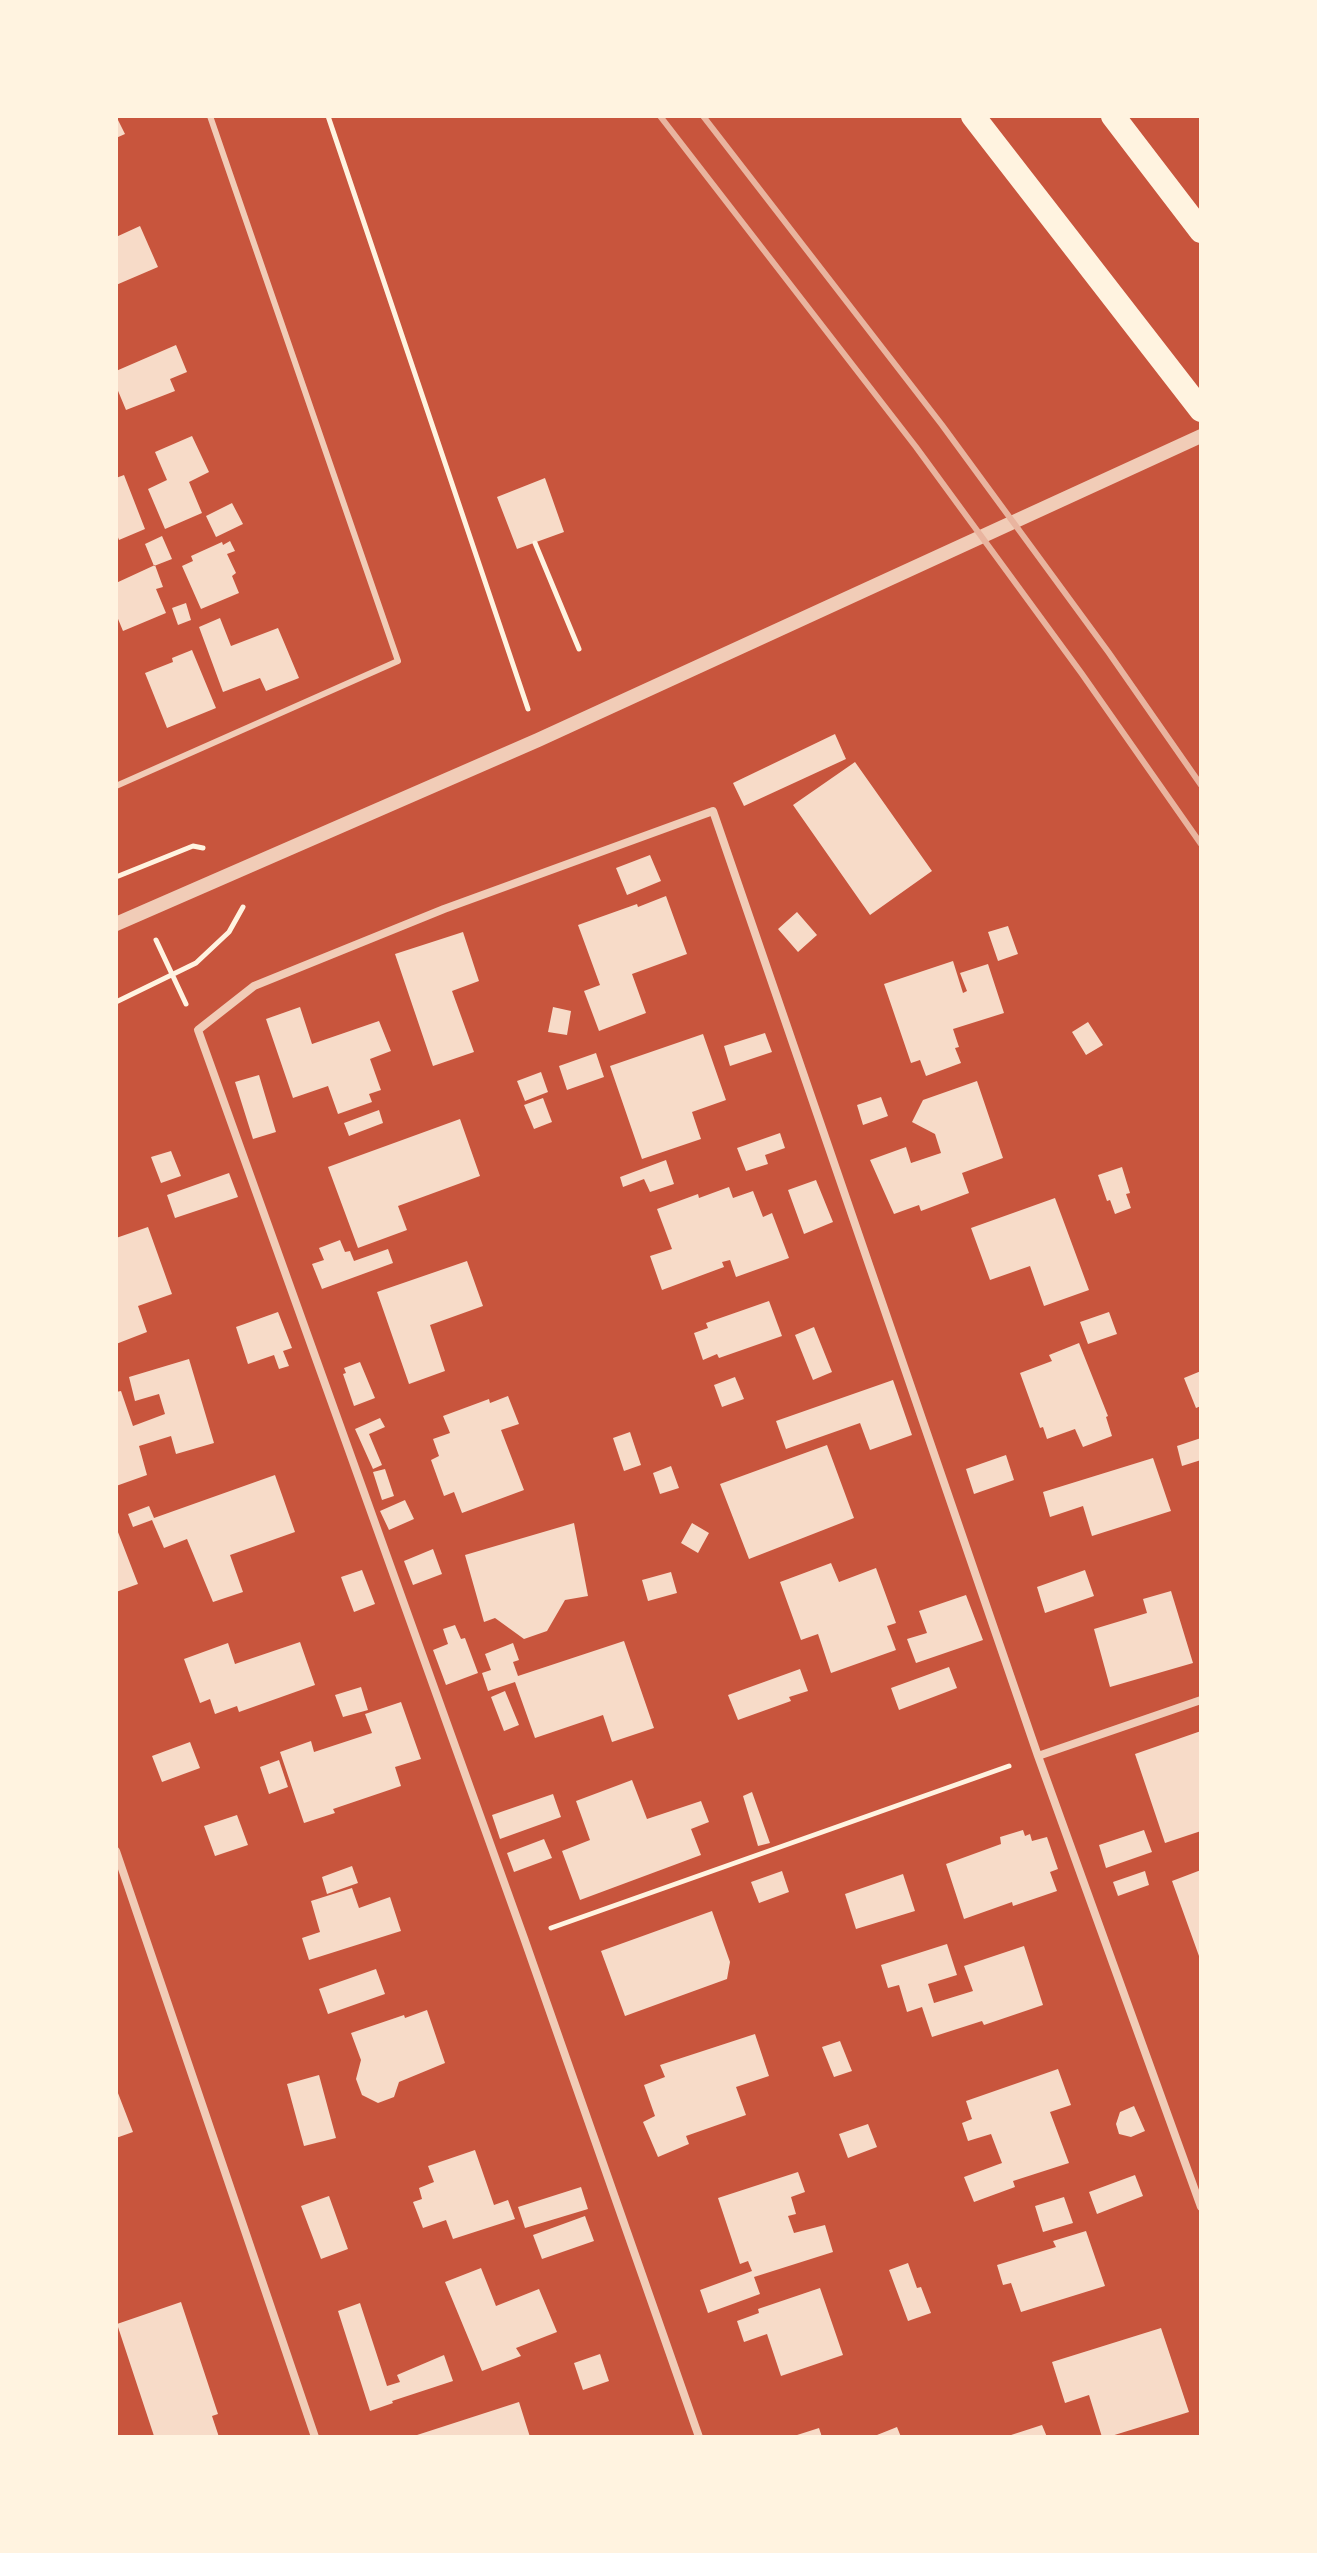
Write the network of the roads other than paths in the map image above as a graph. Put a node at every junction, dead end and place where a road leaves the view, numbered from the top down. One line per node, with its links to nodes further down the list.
1 (210, 116): 7 (lane)
2 (973, 116): 5 (highway)
3 (1113, 116): 4 (highway)
4 (1201, 231)
5 (1201, 410)
6 (1201, 436): 8 (street)
7 (116, 786)
8 (116, 924)
9 (1201, 1700): 10 (street)
10 (1038, 1756): 12 (street); 14 (street)
11 (116, 1851): 13 (street)
12 (1201, 2207)
13 (315, 2437)
14 (699, 2437)

